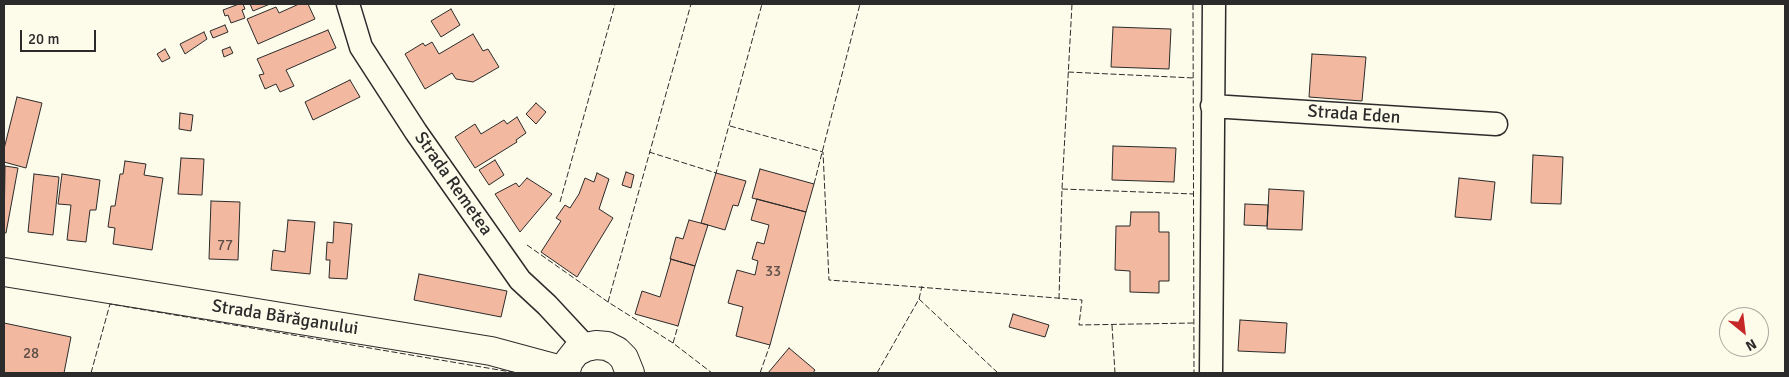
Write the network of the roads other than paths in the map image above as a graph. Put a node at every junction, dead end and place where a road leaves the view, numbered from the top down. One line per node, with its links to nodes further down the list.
1 (348, 4): 6 (street, Strada Remetea)
2 (1214, 4): 3 (street)
3 (1212, 106): 4 (street, Strada Eden); 9 (street)
4 (1496, 124)
5 (4, 272): 7 (street, Strada Bărăganului)
6 (586, 347): 7 (street); 8 (street)
7 (565, 372)
8 (633, 372)
9 (1211, 373)

